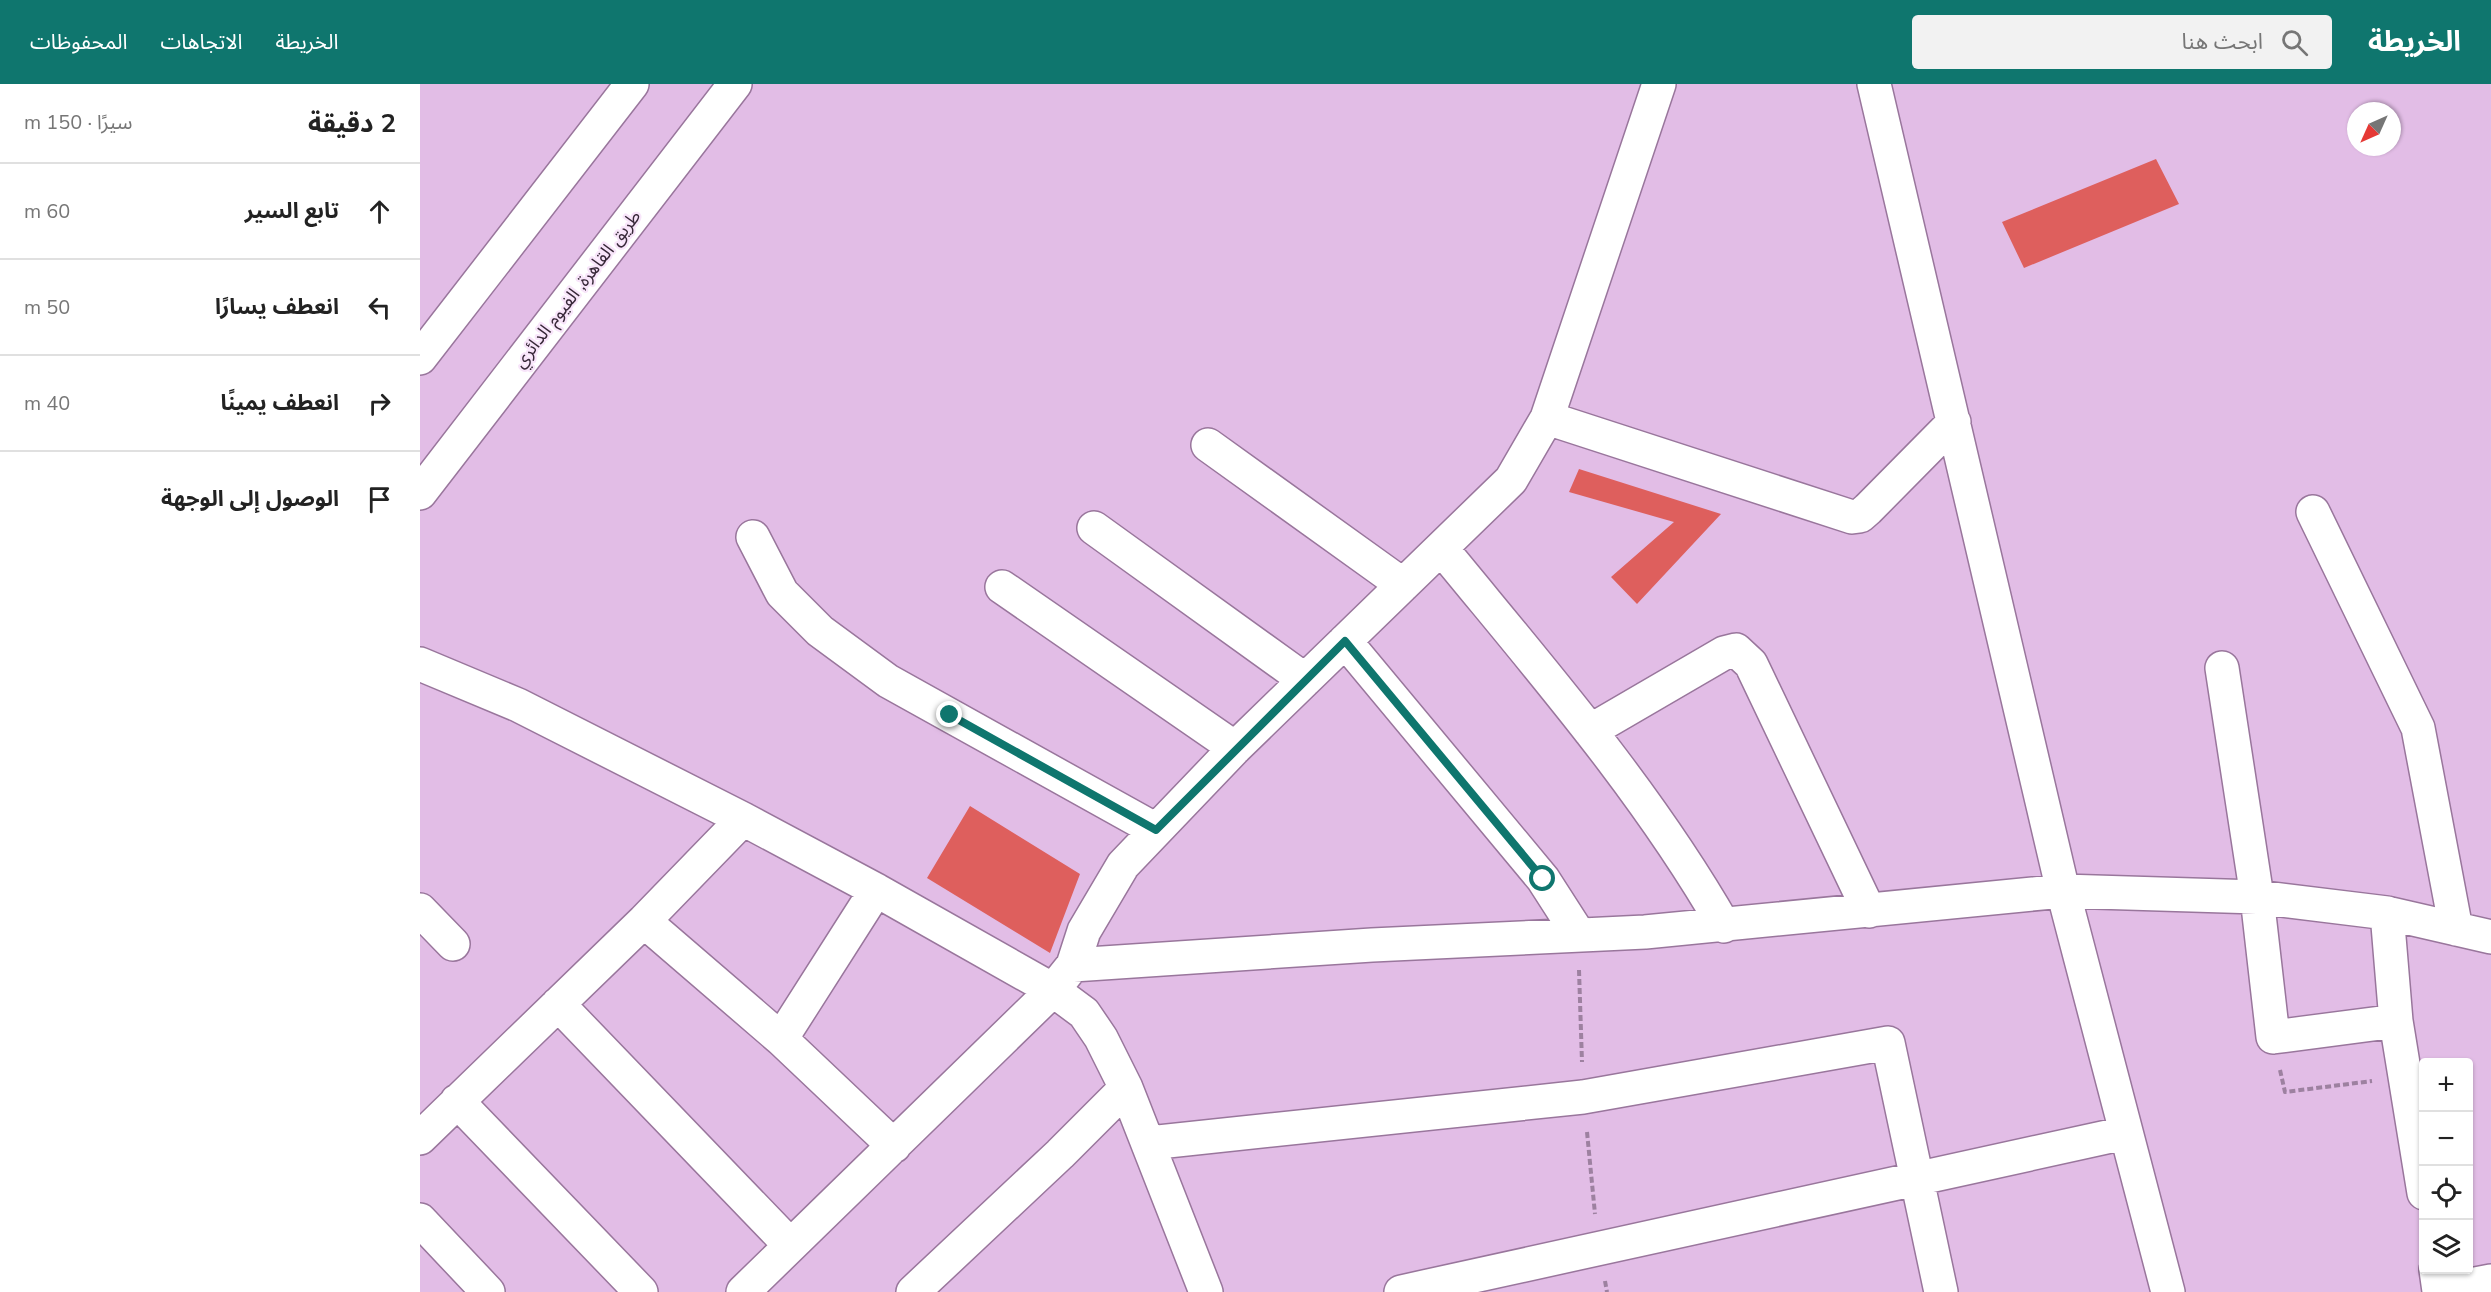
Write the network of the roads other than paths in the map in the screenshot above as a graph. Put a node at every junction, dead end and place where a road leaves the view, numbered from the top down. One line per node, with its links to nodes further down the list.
1 (632, 84): 5 (main road)
2 (735, 84): 9 (main road, طريق القاهرة, الفيوم الدائري)
3 (1659, 84): 6 (main road)
4 (1874, 84): 7 (main road)
5 (420, 358)
6 (1547, 418): 7 (main road); 13 (main road)
7 (1954, 422): 25 (main road)
8 (1208, 445): 14 (main road)
9 (420, 494)
10 (2313, 512): 32 (main road)
11 (1094, 528): 19 (main road)
12 (753, 537): 23 (main road)
13 (1442, 549): 14 (main road); 20 (main road)
14 (1403, 585): 16 (main road)
15 (1002, 587): 21 (main road)
16 (1345, 641): 19 (main road); 33 (main road)
17 (420, 664): 22 (main road)
18 (2222, 668): 26 (main road)
19 (1305, 680): 21 (main road)
20 (1590, 731): 28 (main road); 31 (main road)
21 (1235, 748): 23 (main road)
22 (743, 819): 24 (main road); 30 (main road)
23 (1156, 830): 36 (main road)
24 (876, 890): 37 (main road); 40 (main road)
25 (2063, 891): 26 (main road); 28 (main road); 43 (main road)
26 (2258, 897): 29 (main road); 39 (main road)
27 (420, 910): 35 (main road)
28 (1869, 912): 31 (main road)
29 (2387, 913): 32 (main road); 39 (main road)
30 (644, 921): 38 (main road); 40 (main road)
31 (1724, 926): 33 (main road)
32 (2456, 929): 34 (main road)
33 (1579, 935): 36 (main road)
34 (2491, 937)
35 (453, 944)
36 (1073, 965): 37 (main road)
37 (1053, 990): 41 (main road); 46 (main road)
38 (558, 1004): 42 (main road); 50 (main road)
39 (2396, 1021): 47 (main road)
40 (781, 1039): 46 (main road)
41 (1126, 1088): 45 (main road); 53 (main road)
42 (457, 1101): 44 (main road); 55 (main road)
43 (2125, 1133): 48 (main road); 60 (main road)
44 (420, 1138)
45 (1149, 1143): 48 (main road); 57 (main road)
46 (894, 1146): 50 (main road)
47 (2420, 1166)
48 (1917, 1176): 58 (main road); 59 (main road)
49 (420, 1220): 54 (main road)
50 (790, 1245): 56 (main road)
51 (2491, 1281): 52 (main road)
52 (2437, 1284)
53 (930, 1285)
54 (488, 1292)
55 (641, 1292)
56 (743, 1292)
57 (1206, 1292)
58 (1401, 1292)
59 (1941, 1292)
60 (2168, 1292)

